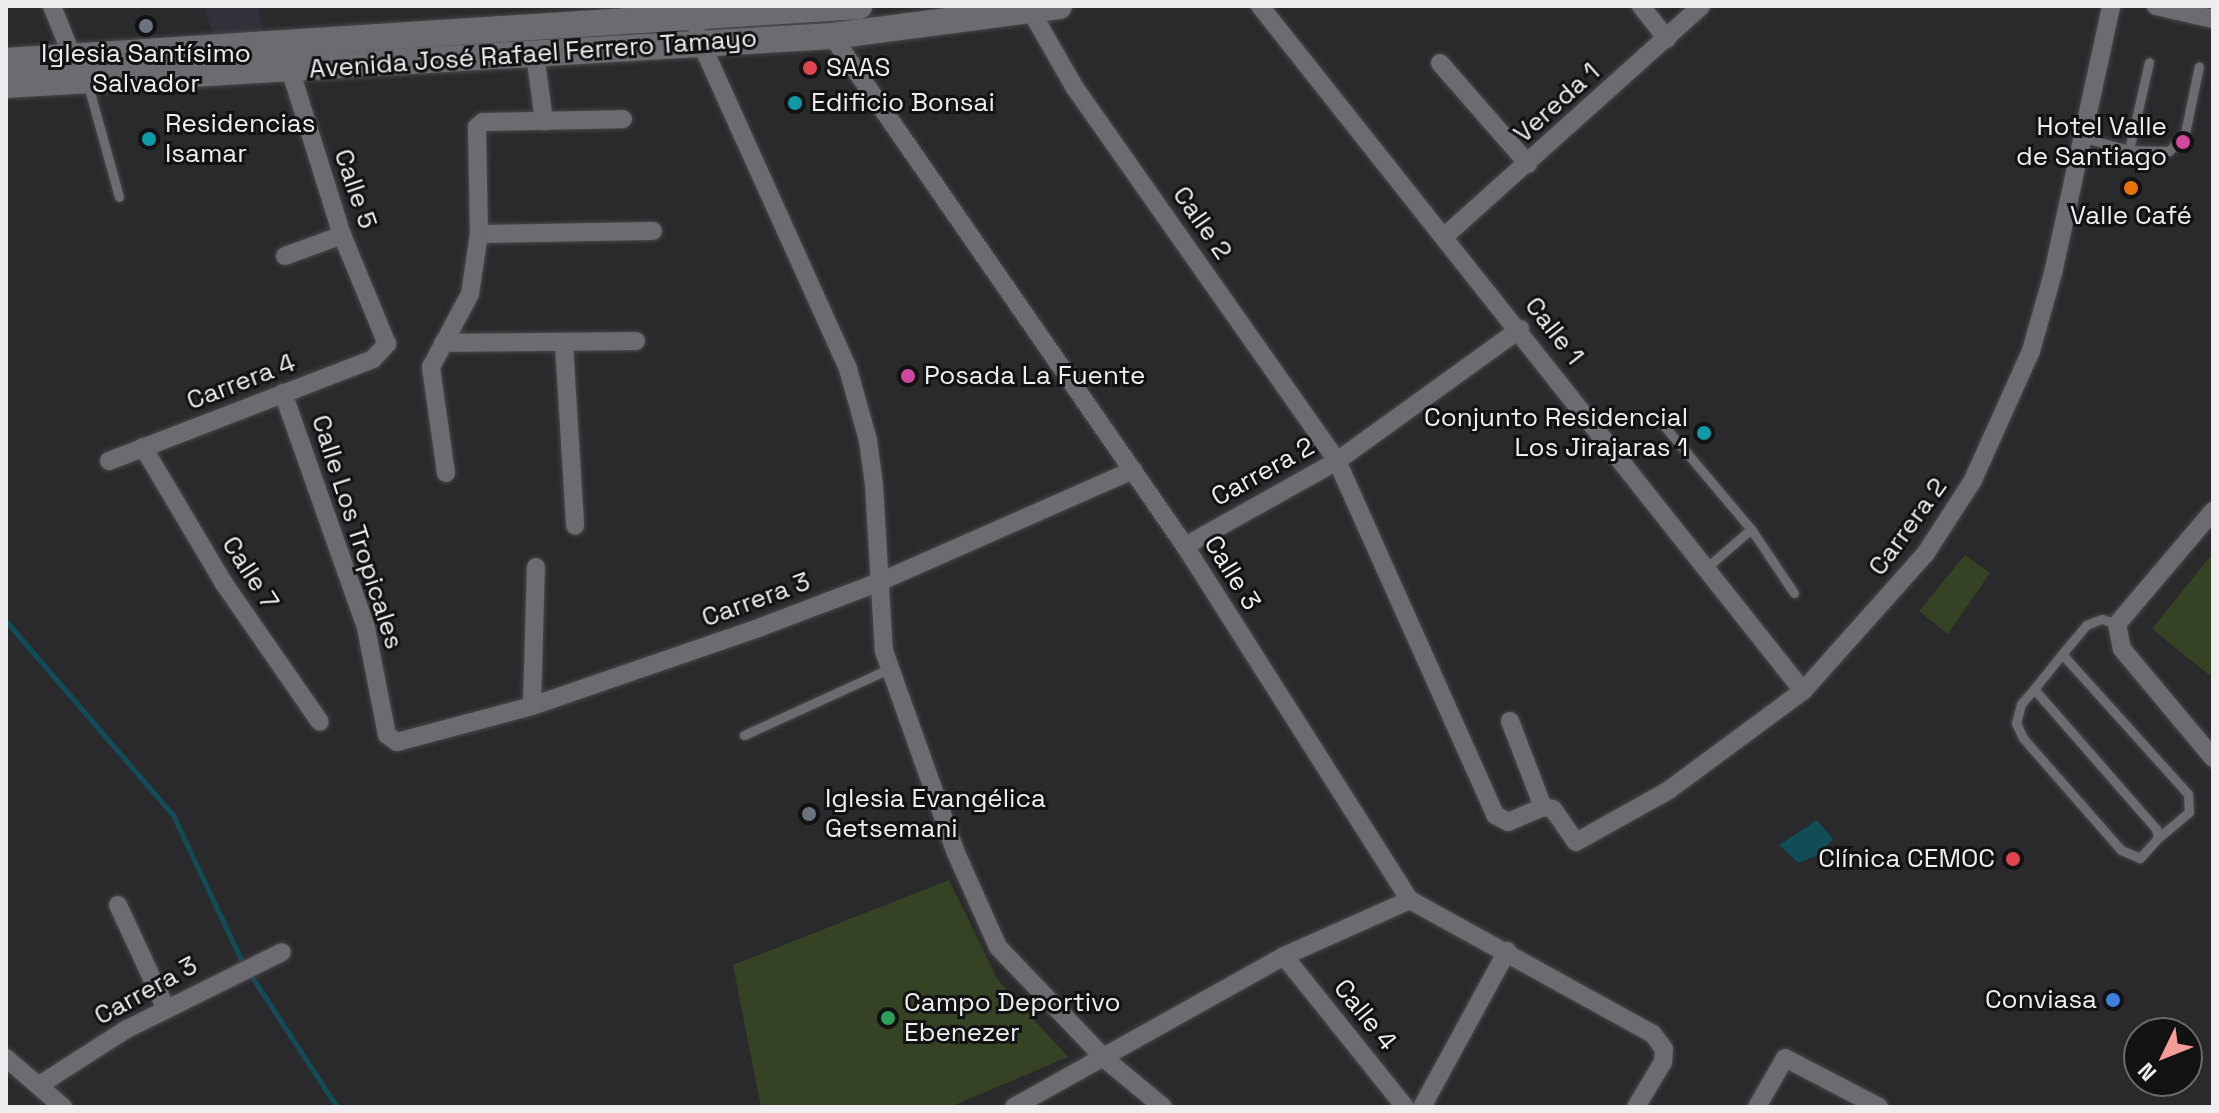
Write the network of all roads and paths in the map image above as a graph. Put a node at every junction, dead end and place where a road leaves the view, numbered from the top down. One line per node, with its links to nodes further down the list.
1 (52, 6): 16 (street)
2 (859, 6): 10 (street, Avenida José Rafael Ferrero Tamayo)
3 (1059, 6): 9 (street, Avenida José Rafael Ferrero Tamayo)
4 (1260, 6): 33 (street, Calle 1)
5 (1641, 6): 13 (street)
6 (1701, 6): 13 (street, Vereda 1)
7 (2111, 6): 26 (street, Carrera 2)
8 (2156, 6): 11 (street)
9 (1029, 9): 12 (street, Avenida José Rafael Ferrero Tamayo); 44 (street, Calle 2)
10 (688, 13): 14 (street); 17 (street, Avenida José Rafael Ferrero Tamayo)
11 (2213, 19)
12 (832, 36): 14 (street, Avenida José Rafael Ferrero Tamayo); 45 (street, Calle 3)
13 (1667, 39): 28 (street, Vereda 1)
14 (702, 45): 15 (street, Avenida José Rafael Ferrero Tamayo); 53 (street)
15 (535, 54): 17 (street, Avenida José Rafael Ferrero Tamayo); 25 (street)
16 (72, 56): 17 (street, Avenida José Rafael Ferrero Tamayo); 18 (street, Avenida José Rafael Ferrero Tamayo)
17 (287, 58): 22 (street, Avenida José Rafael Ferrero Tamayo); 32 (street, Calle 5)
18 (6, 61)
19 (2149, 62): 27 (lane)
20 (1440, 63): 28 (street)
21 (2199, 66): 27 (lane)
22 (87, 81): 23 (street, Avenida José Rafael Ferrero Tamayo); 29 (lane)
23 (6, 85)
24 (623, 119): 25 (street)
25 (544, 121): 31 (street)
26 (2084, 138): 27 (lane); 59 (street, Carrera 2)
27 (2129, 150)
28 (1528, 164): 33 (street, Vereda 1)
29 (119, 197)
30 (653, 231): 31 (street)
31 (479, 234): 37 (street)
32 (342, 235): 34 (street); 38 (street, Calle 5)
33 (1445, 236): 35 (street, Calle 1)
34 (285, 256)
35 (1520, 329): 44 (street, Carrera 2); 52 (street, Calle 1)
36 (636, 341): 39 (street)
37 (443, 343): 39 (street); 46 (street)
38 (387, 344): 40 (street, Carrera 4)
39 (564, 344): 48 (street)
40 (283, 393): 42 (street, Carrera 4); 63 (street, Calle Los Tropicales)
41 (1660, 421): 49 (lane)
42 (143, 447): 43 (street, Carrera 4); 62 (street, Calle 7)
43 (109, 461)
44 (1337, 461): 50 (street, Carrera 2); 66 (street, Calle 2)
45 (1133, 470): 50 (street, Calle 3); 53 (street, Carrera 3)
46 (446, 473)
47 (2213, 511): 55 (street)
48 (575, 526)
49 (1751, 529): 52 (lane); 54 (lane)
50 (1185, 546): 68 (street, Calle 3)
51 (536, 567): 60 (street)
52 (1706, 568): 59 (street, Calle 1)
53 (877, 583): 57 (street); 60 (street, Carrera 3)
54 (1794, 593)
55 (2117, 624): 56 (lane); 65 (street)
56 (2062, 654): 58 (lane); 67 (lane)
57 (889, 669): 64 (lane); 75 (street)
58 (2034, 689): 67 (lane); 67 (lane)
59 (1803, 691): 66 (street, Carrera 2)
60 (532, 706): 63 (street, Carrera 3)
61 (1510, 721): 66 (street)
62 (320, 722)
63 (387, 735)
64 (744, 735)
65 (2213, 758)
66 (1543, 807)
67 (2158, 838)
68 (1410, 900): 70 (street, Calle 3); 72 (street)
69 (118, 905): 73 (street)
70 (1507, 951): 81 (street); 82 (street, Calle 3)
71 (282, 952): 73 (street, Carrera 3)
72 (1284, 956): 75 (street); 80 (street, Calle 4)
73 (166, 1009): 76 (street, Carrera 3)
74 (6, 1058): 76 (street)
75 (1105, 1059): 78 (street); 79 (street)
76 (41, 1084): 77 (street)
77 (63, 1107)
78 (1014, 1107)
79 (1163, 1107)
80 (1405, 1107)
81 (1422, 1107)
82 (1636, 1107)
83 (1757, 1107): 84 (street)
84 (1879, 1107)

